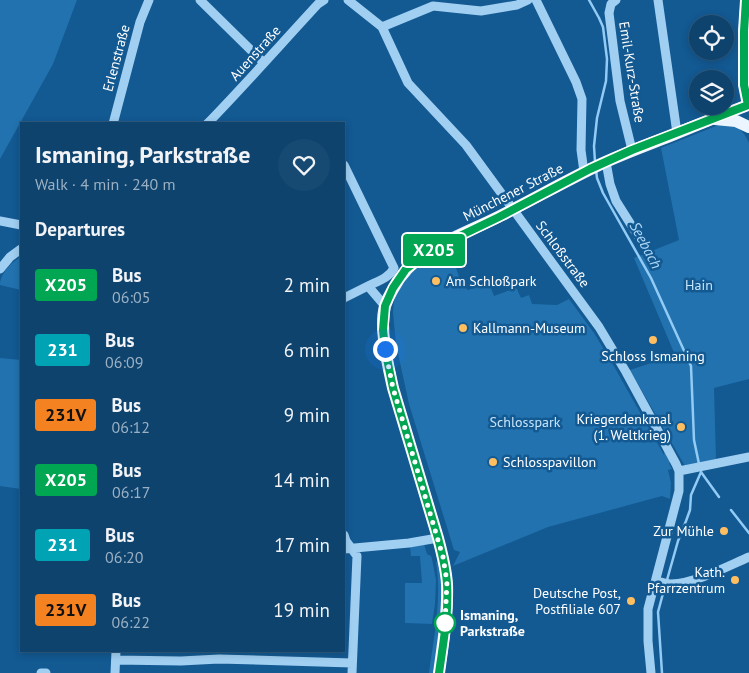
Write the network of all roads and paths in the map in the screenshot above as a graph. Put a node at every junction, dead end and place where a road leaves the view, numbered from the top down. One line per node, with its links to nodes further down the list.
1 (149, 0): 14 (street, Erlenstraße)
2 (200, 0): 11 (street)
3 (324, 0): 11 (street, Auenstraße)
4 (348, 0): 10 (street, Schloßstraße)
5 (528, 0): 10 (street)
6 (536, 0): 20 (street)
7 (616, 0): 18 (street, Emil-Kurz-Straße)
8 (658, 0): 17 (street)
9 (746, 0): 12 (main road)
10 (382, 27): 21 (street, Schloßstraße)
11 (264, 63): 15 (street, Auenstraße)
12 (749, 106): 13 (main road, Münchener Straße)
13 (712, 119): 16 (main road); 17 (main road, Münchener Straße)
14 (114, 122)
15 (209, 122)
16 (749, 127)
17 (677, 133): 18 (main road, Münchener Straße)
18 (632, 150): 20 (main road, Münchener Straße)
19 (345, 167): 26 (street)
20 (595, 167): 21 (main road, Münchener Straße); 25 (street)
21 (513, 210): 26 (main road, Münchener Straße); 32 (street, Schloßstraße)
22 (0, 221): 23 (street)
23 (20, 225)
24 (20, 250): 27 (street)
25 (652, 258)
26 (400, 268): 28 (street); 30 (main road, Münchener Straße)
27 (0, 269)
28 (368, 286): 29 (street); 30 (street)
29 (345, 298)
30 (385, 306): 33 (main road, Münchener Straße)
31 (749, 457): 32 (street)
32 (683, 470): 36 (street)
33 (438, 538): 34 (street); 43 (main road, Münchener Straße)
34 (348, 549): 38 (street)
35 (749, 557): 36 (street)
36 (661, 582): 44 (street)
37 (116, 656): 38 (street); 41 (street)
38 (352, 663): 42 (street)
39 (41, 673): 40 (street)
40 (46, 673)
41 (115, 673)
42 (352, 673)
43 (439, 673)
44 (651, 673)

